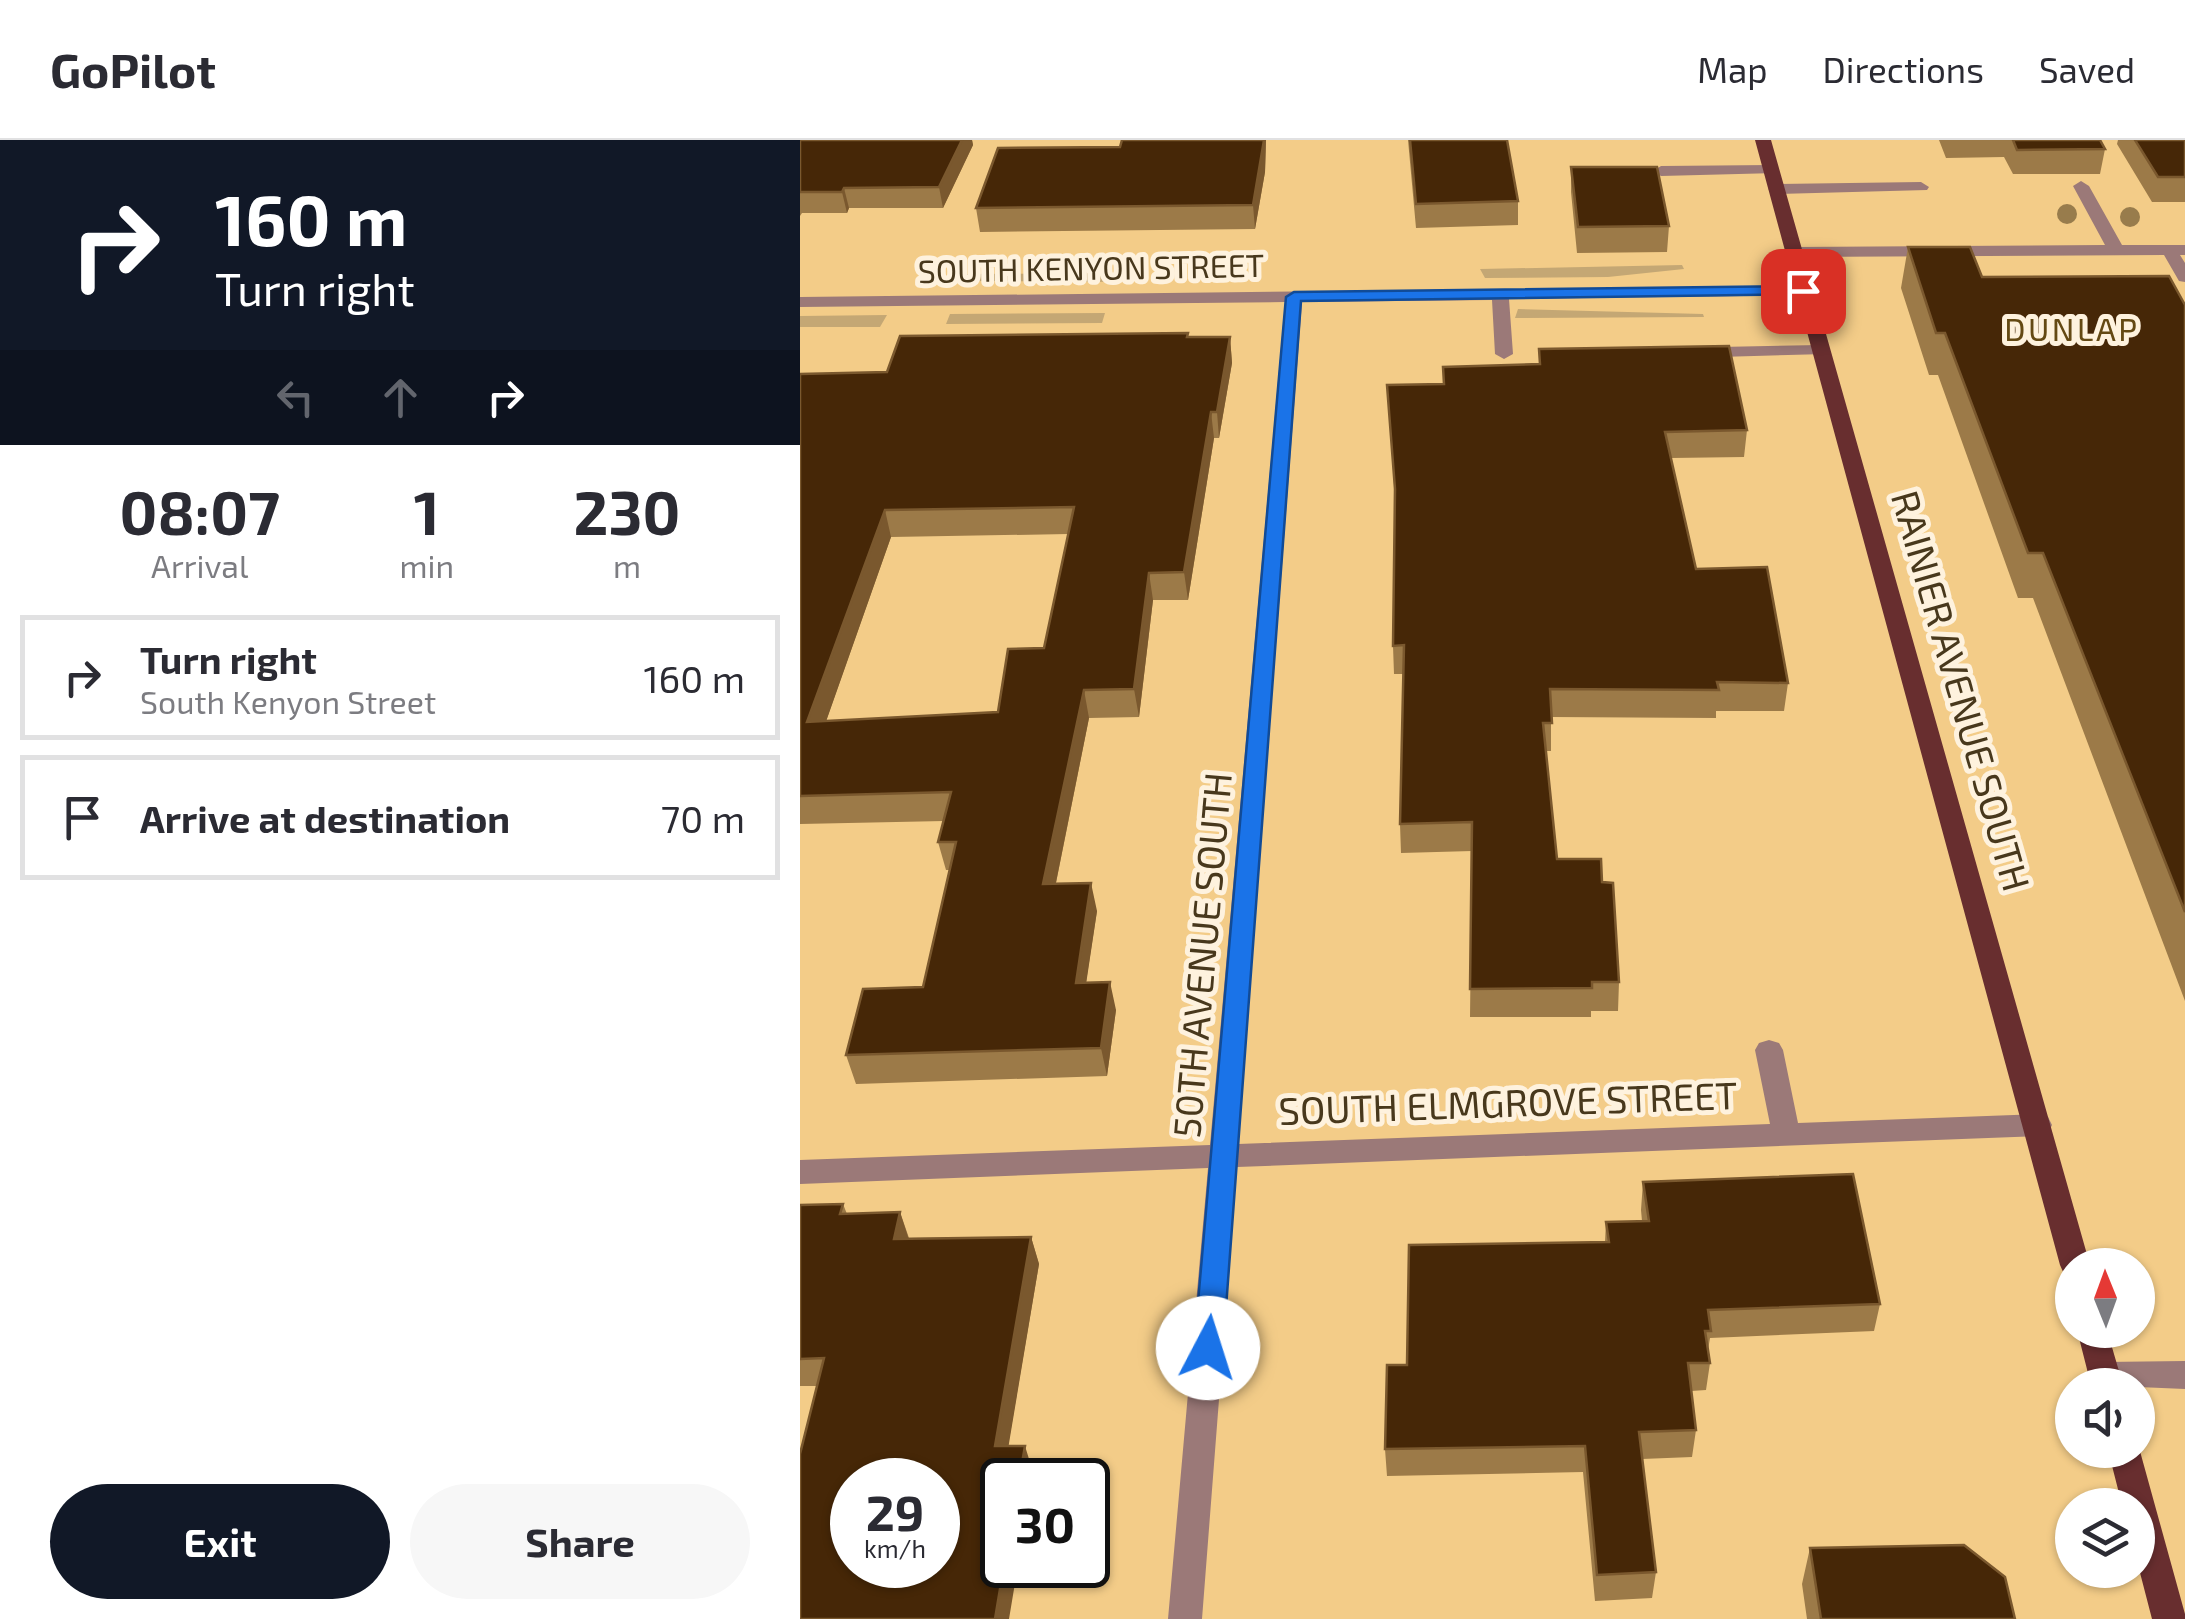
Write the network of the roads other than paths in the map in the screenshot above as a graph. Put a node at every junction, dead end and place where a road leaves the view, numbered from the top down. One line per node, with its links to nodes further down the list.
1 (1763, 140): 2 (main road, RAINIER AVENUE SOUTH)
2 (1771, 170): 3 (street); 6 (main road, RAINIER AVENUE SOUTH)
3 (1661, 171)
4 (2081, 186): 7 (street)
5 (1921, 187): 6 (street)
6 (1776, 189): 9 (main road, RAINIER AVENUE SOUTH)
7 (2116, 250): 8 (street); 9 (street)
8 (2177, 250): 10 (street)
9 (1794, 252): 11 (main road, RAINIER AVENUE SOUTH)
10 (2185, 278)
11 (1803, 291): 12 (street, SOUTH KENYON STREET); 15 (main road, RAINIER AVENUE SOUTH)
12 (1500, 294): 13 (street, SOUTH KENYON STREET); 17 (street)
13 (1294, 297): 14 (street, SOUTH KENYON STREET); 21 (street, 50TH AVENUE SOUTH)
14 (800, 302)
15 (1820, 350): 16 (street); 19 (main road, RAINIER AVENUE SOUTH)
16 (1718, 352)
17 (1504, 354)
18 (1770, 1050): 20 (street)
19 (2038, 1126): 20 (street, SOUTH ELMGROVE STREET); 23 (main road, RAINIER AVENUE SOUTH)
20 (1786, 1134): 21 (street, SOUTH ELMGROVE STREET)
21 (1225, 1154): 22 (street, SOUTH ELMGROVE STREET); 27 (street, 50TH AVENUE SOUTH)
22 (800, 1172)
23 (2070, 1248)
24 (2185, 1374): 25 (street)
25 (2155, 1376)
26 (2129, 1468): 28 (main road)
27 (1185, 1619)
28 (2169, 1619)

